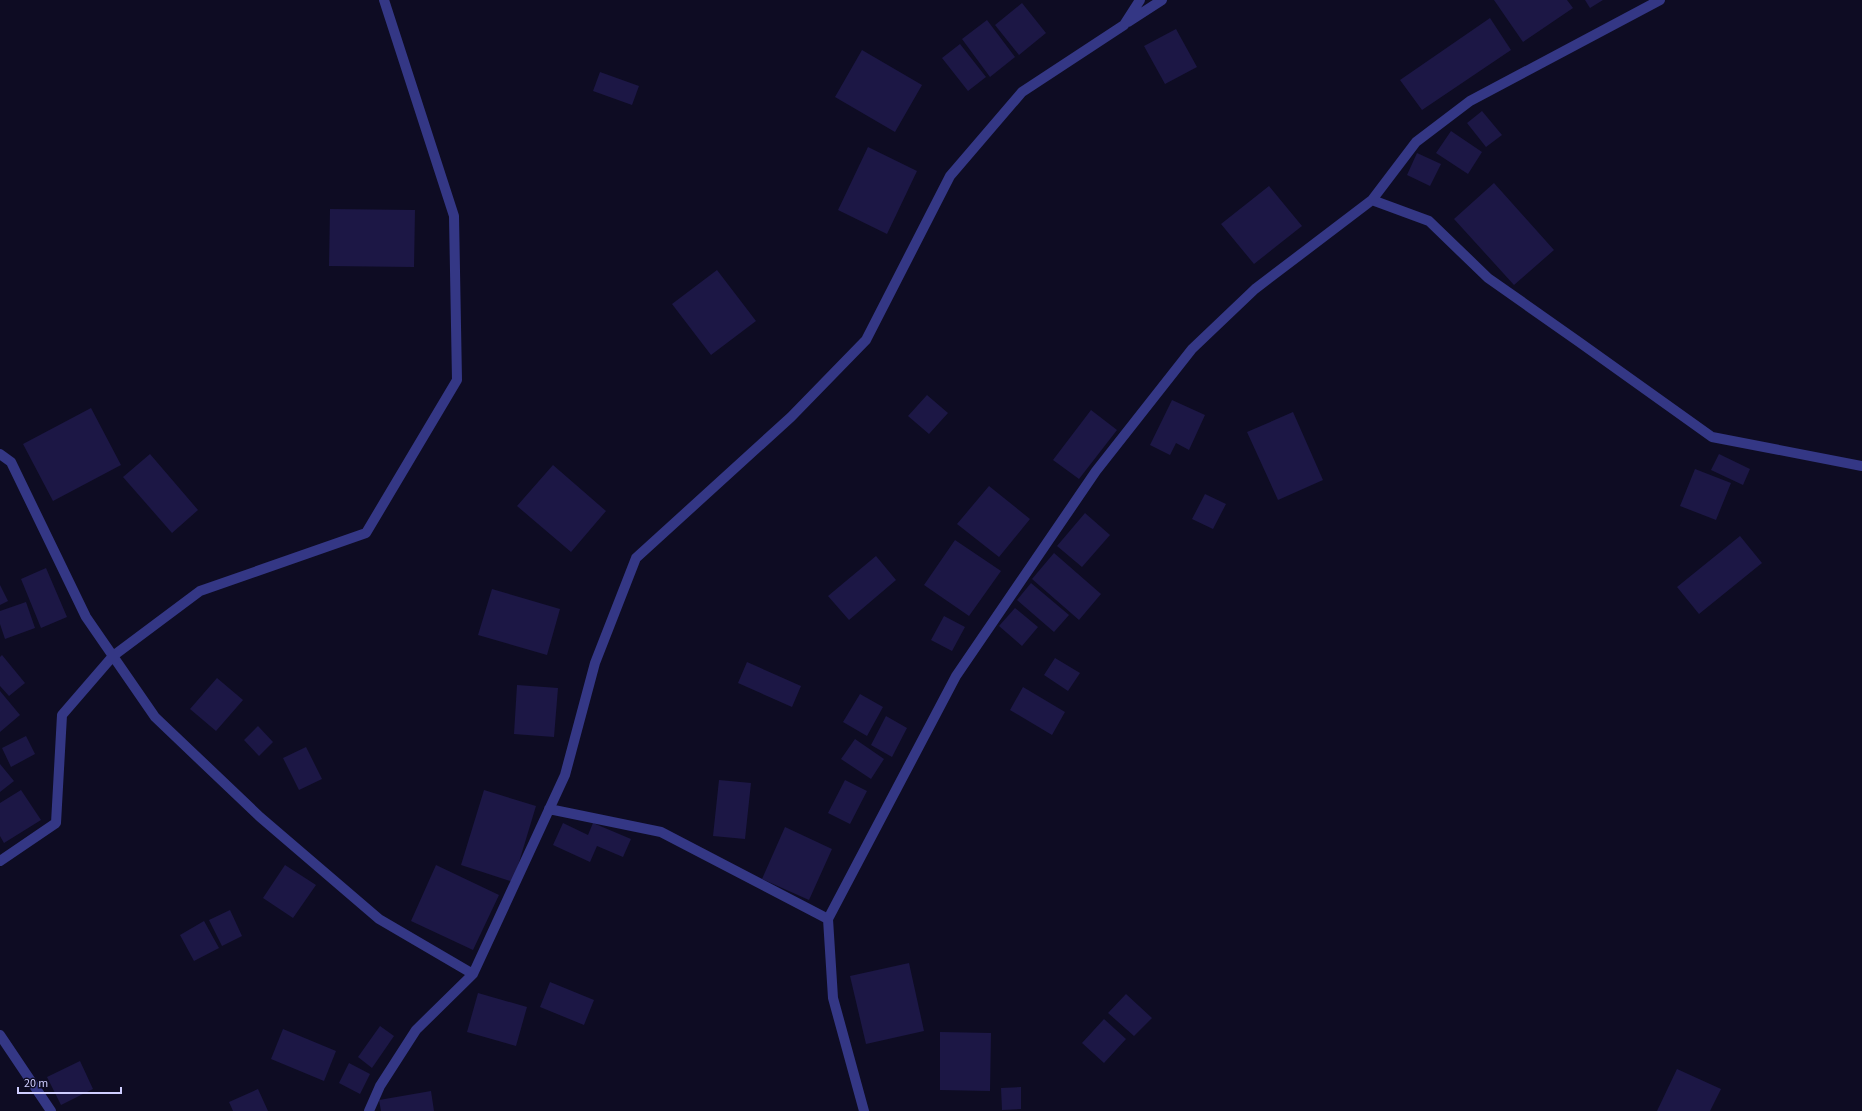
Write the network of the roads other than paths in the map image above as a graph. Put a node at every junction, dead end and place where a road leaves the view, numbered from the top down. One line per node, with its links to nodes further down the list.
1 (384, 0): 9 (street)
2 (1140, 0): 5 (street)
3 (1162, 0): 5 (street)
4 (1660, 0): 6 (street)
5 (1124, 25): 10 (street)
6 (1372, 200): 8 (street); 12 (street)
7 (0, 454): 9 (street)
8 (1862, 466)
9 (113, 656): 11 (street); 13 (street)
10 (549, 809): 12 (street); 13 (street)
11 (0, 861)
12 (828, 919): 17 (street)
13 (473, 974): 16 (street)
14 (0, 1035): 15 (street)
15 (51, 1111)
16 (369, 1111)
17 (864, 1111)

